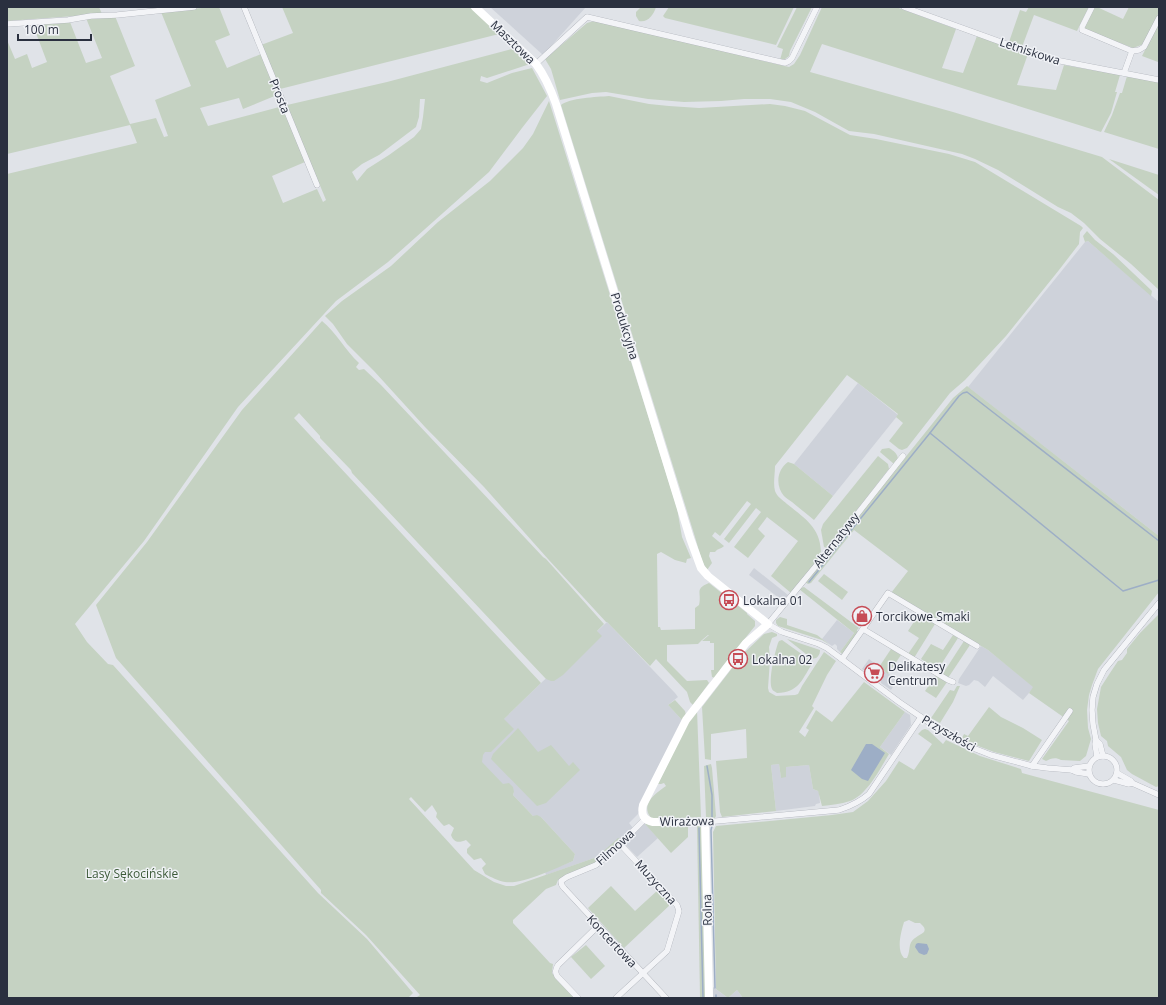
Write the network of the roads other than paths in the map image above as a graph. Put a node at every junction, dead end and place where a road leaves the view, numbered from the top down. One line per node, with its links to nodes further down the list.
1 (194, 7): 8 (street)
2 (244, 7): 14 (street, Prosta)
3 (476, 7): 10 (street, Masztowa)
4 (817, 7): 10 (street)
5 (1092, 7): 9 (street)
6 (908, 8): 11 (street, Letniskowa)
7 (1159, 18): 9 (street)
8 (7, 24)
9 (1132, 51): 11 (street)
10 (536, 64): 12 (street, Masztowa)
11 (1124, 73): 13 (street, Letniskowa)
12 (547, 80): 17 (street, Produkcyjna)
13 (1159, 80)
14 (317, 185)
15 (903, 456): 17 (street, Alternatywy)
16 (1159, 603): 24 (street)
17 (768, 624): 20 (street, Przyszłości); 33 (street, Wirażowa)
18 (862, 629): 19 (street); 20 (street); 21 (street)
19 (977, 646)
20 (842, 659): 23 (street, Przyszłości)
21 (953, 682)
22 (1070, 711): 25 (street)
23 (921, 717): 25 (street, Przyszłości); 34 (street, Wirażowa)
24 (1100, 756): 26 (street); 28 (street)
25 (1032, 766): 27 (street, Przyszłości)
26 (1089, 766): 27 (street, Przyszłości); 29 (street)
27 (1072, 770): 29 (street, Przyszłości)
28 (1117, 773): 30 (street); 31 (street)
29 (1089, 774): 30 (street)
30 (1114, 780): 31 (street)
31 (1132, 783): 32 (street)
32 (1159, 795)
33 (645, 819): 34 (street, Wirażowa); 35 (street, Filmowa)
34 (705, 822): 42 (street, Rolna)
35 (620, 844): 36 (street, Filmowa); 38 (street, Muzyczna)
36 (561, 882): 37 (street, Koncertowa)
37 (598, 926): 38 (street, Koncertowa); 39 (street)
38 (643, 973): 40 (street, Muzyczna); 41 (street, Koncertowa)
39 (578, 998)
40 (616, 998)
41 (666, 998)
42 (709, 998)

